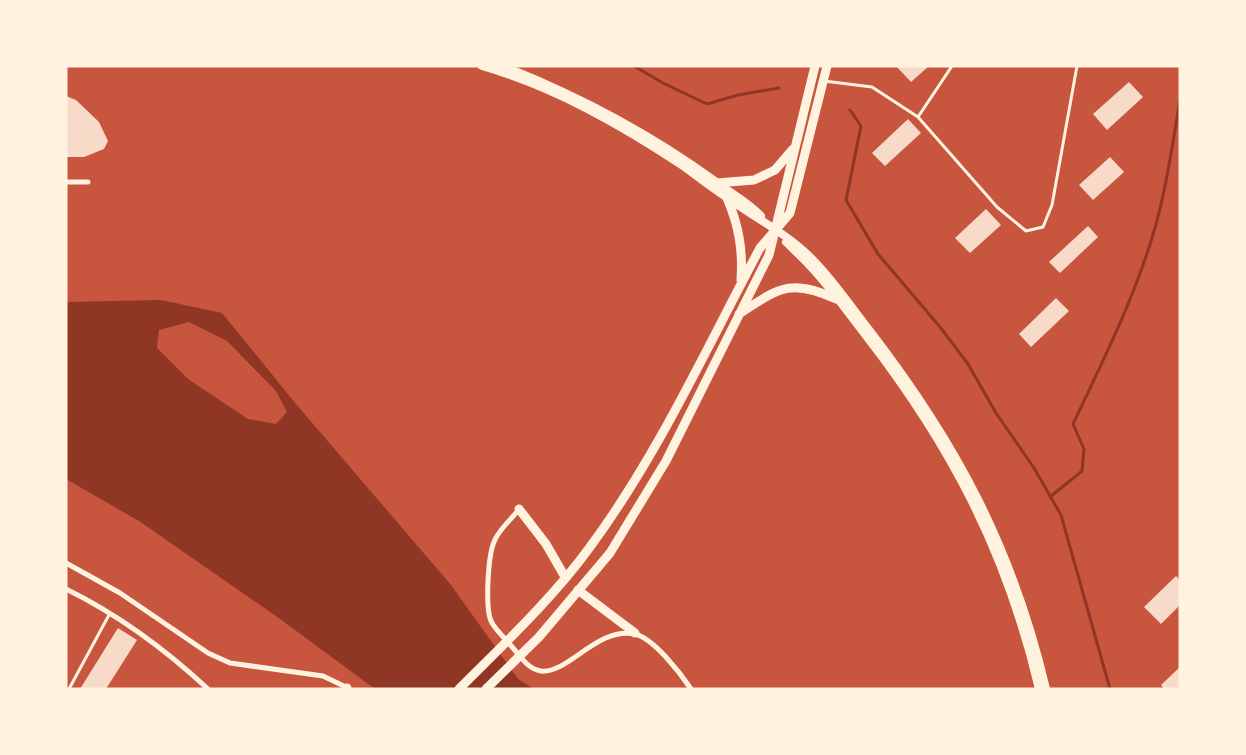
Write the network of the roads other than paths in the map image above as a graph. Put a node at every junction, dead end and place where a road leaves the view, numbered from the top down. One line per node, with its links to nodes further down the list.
1 (482, 66): 13 (street)
2 (503, 66): 12 (street)
3 (815, 66): 9 (main road)
4 (827, 66): 7 (main road)
5 (952, 66): 8 (lane)
6 (1077, 66): 8 (lane)
7 (824, 81): 8 (lane); 14 (main road)
8 (918, 117)
9 (794, 147): 12 (main road); 14 (main road)
10 (66, 182): 11 (street)
11 (88, 182)
12 (717, 183): 14 (street)
13 (727, 198): 14 (street); 15 (main road)
14 (774, 230): 15 (main road); 16 (street); 17 (main road); 32 (street)
15 (741, 283): 20 (main road)
16 (836, 299): 17 (main road); 31 (street)
17 (739, 314): 22 (main road)
18 (519, 509): 20 (main road); 24 (street)
19 (66, 563): 25 (street)
20 (565, 577): 28 (main road)
21 (66, 589): 23 (street)
22 (578, 590): 24 (main road); 29 (main road)
23 (110, 613): 26 (lane); 27 (street)
24 (635, 634): 30 (street)
25 (348, 688)
26 (69, 689)
27 (208, 689)
28 (459, 689)
29 (486, 689)
30 (691, 689)
31 (1040, 689)
32 (1046, 689)

